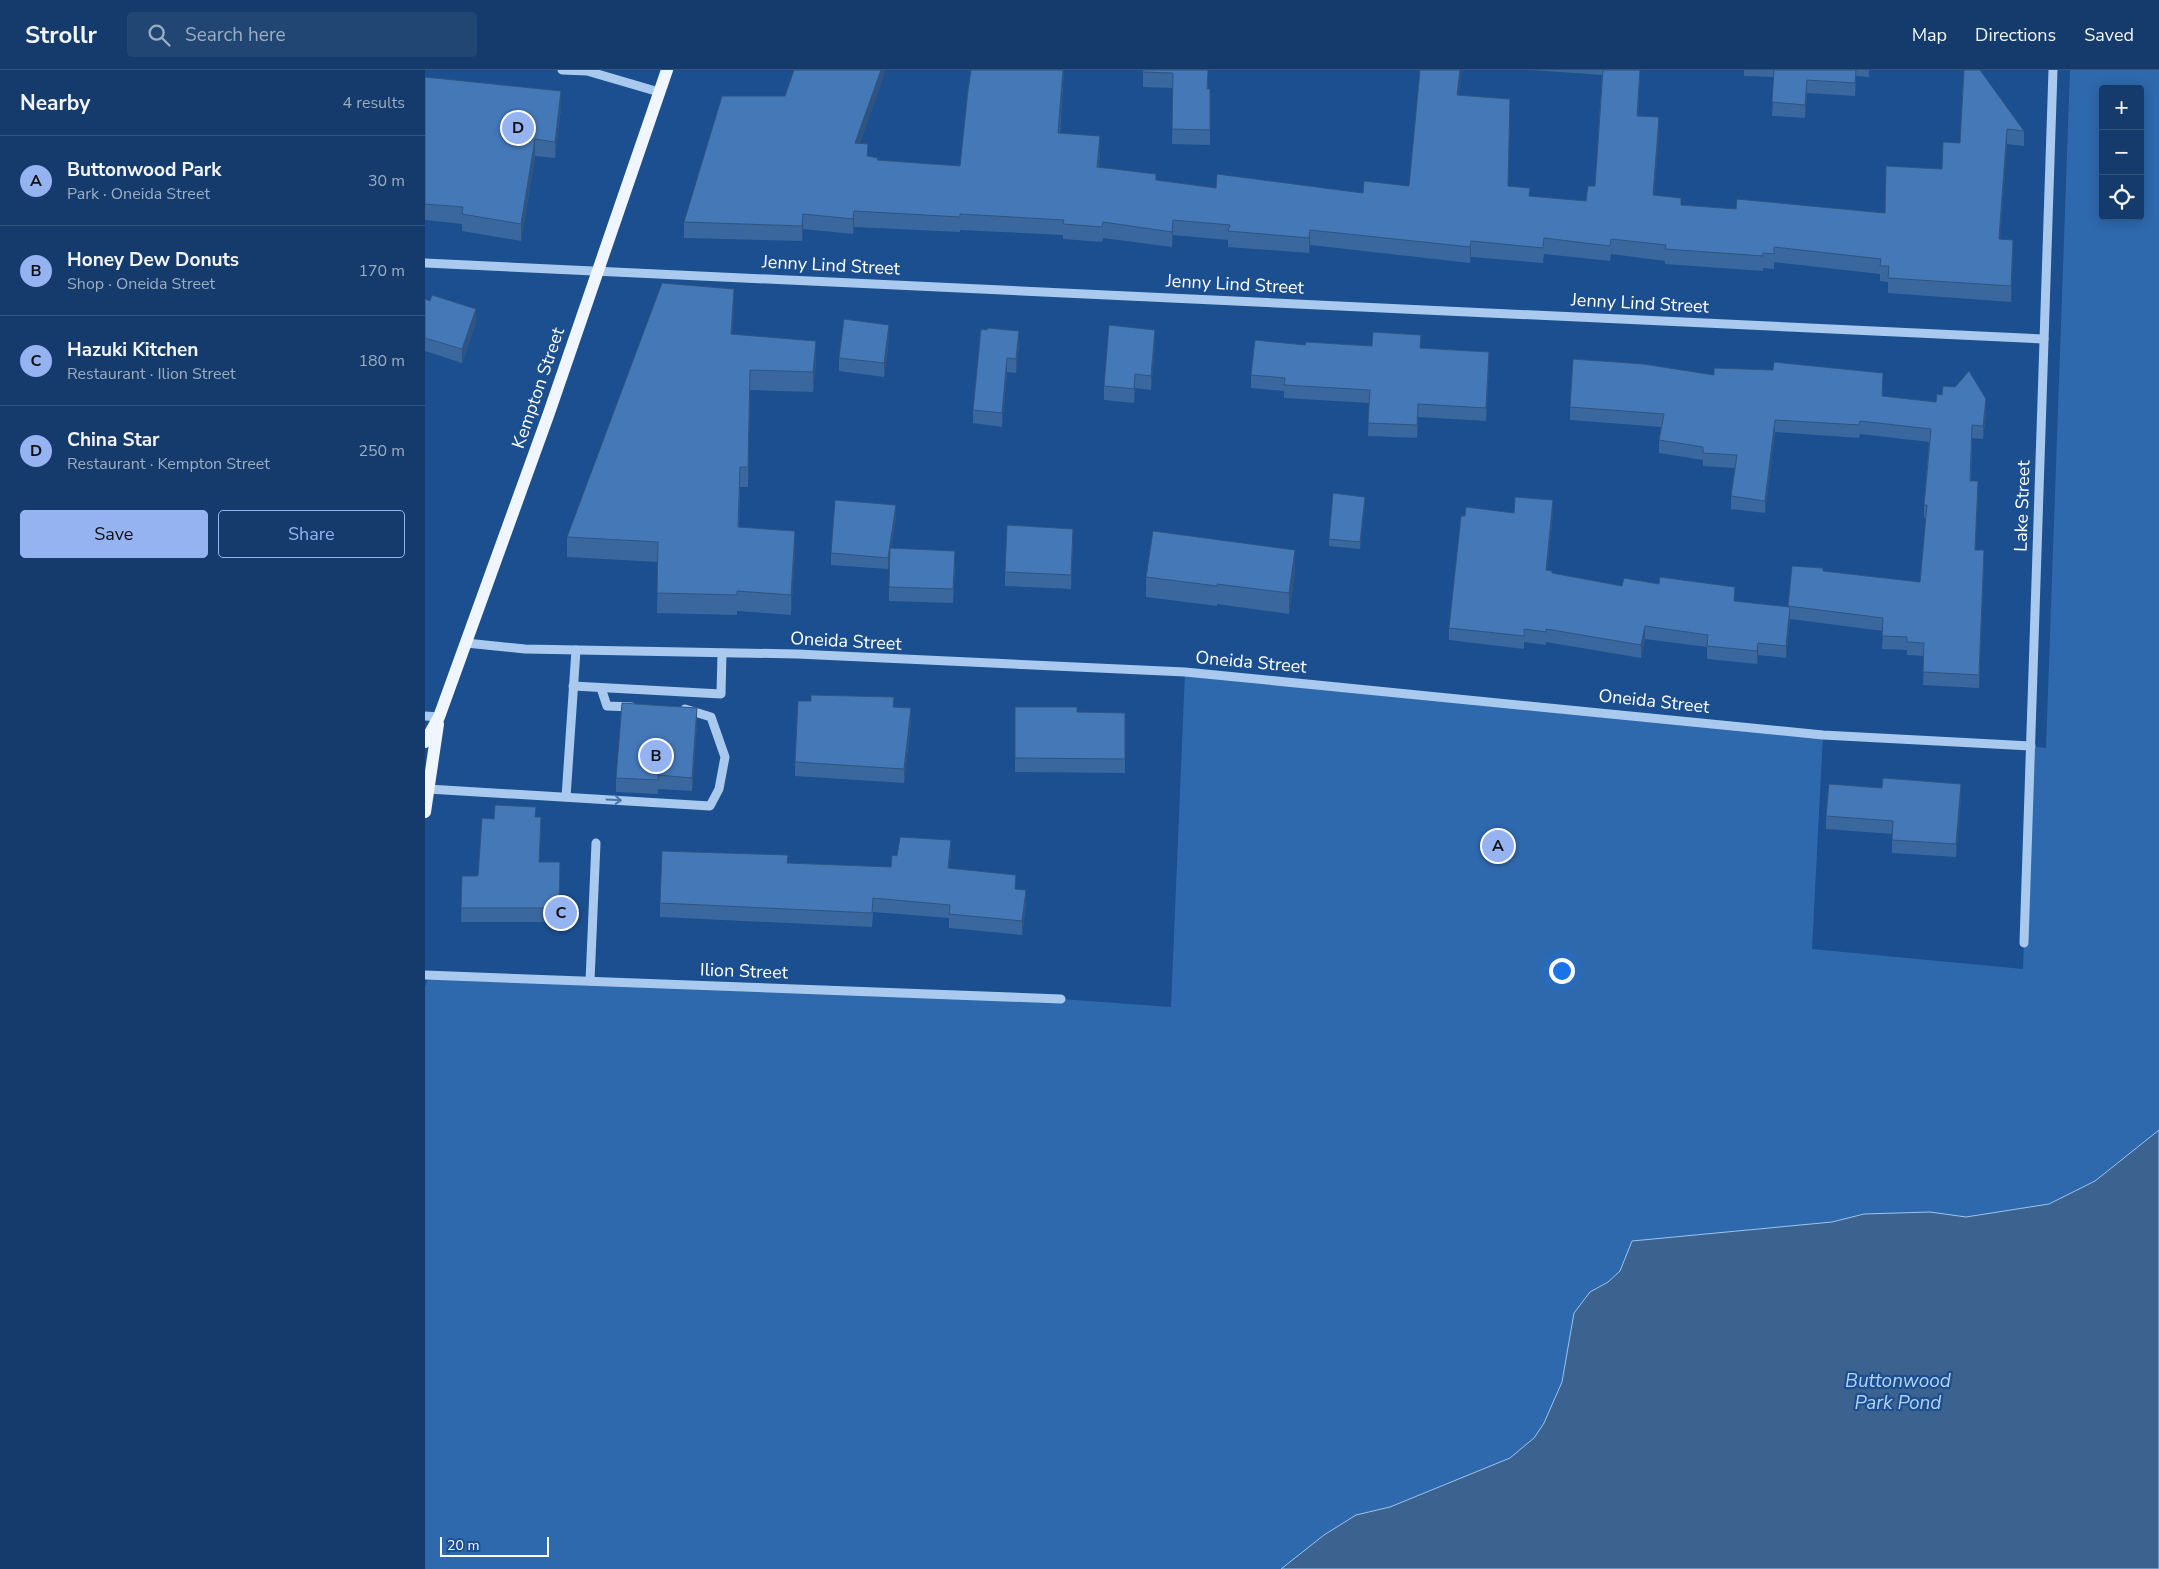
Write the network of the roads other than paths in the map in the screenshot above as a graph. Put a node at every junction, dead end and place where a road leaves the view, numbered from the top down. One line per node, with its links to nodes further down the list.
1 (562, 70): 5 (street)
2 (659, 70): 5 (main road)
3 (667, 70): 5 (main road, Kempton Street)
4 (2053, 70): 8 (street, Lake Street)
5 (659, 92): 7 (main road, Kempton Street)
6 (425, 263): 7 (street, Jenny Lind Street)
7 (598, 270): 8 (street, Jenny Lind Street); 9 (main road, Kempton Street)
8 (2044, 339): 19 (street, Lake Street)
9 (466, 643): 10 (street, Oneida Street); 17 (main road, Kempton Street)
10 (576, 650): 11 (street, Oneida Street); 12 (street)
11 (722, 653): 13 (street); 19 (street, Oneida Street)
12 (573, 686): 13 (street); 21 (street)
13 (601, 688): 14 (street)
14 (644, 707)
15 (671, 708): 21 (street, one-way to 15)
16 (425, 716): 17 (street)
17 (439, 717): 18 (main road, Kempton Street); 20 (main road, Kempton Street)
18 (425, 742)
19 (2031, 746): 24 (street, Lake Street)
20 (428, 789): 21 (street); 22 (main road, Kempton Street)
21 (565, 797)
22 (425, 812)
23 (596, 843): 26 (street)
24 (2024, 943)
25 (425, 975): 26 (street, Ilion Street)
26 (590, 981): 27 (street, Ilion Street)
27 (1061, 999)

